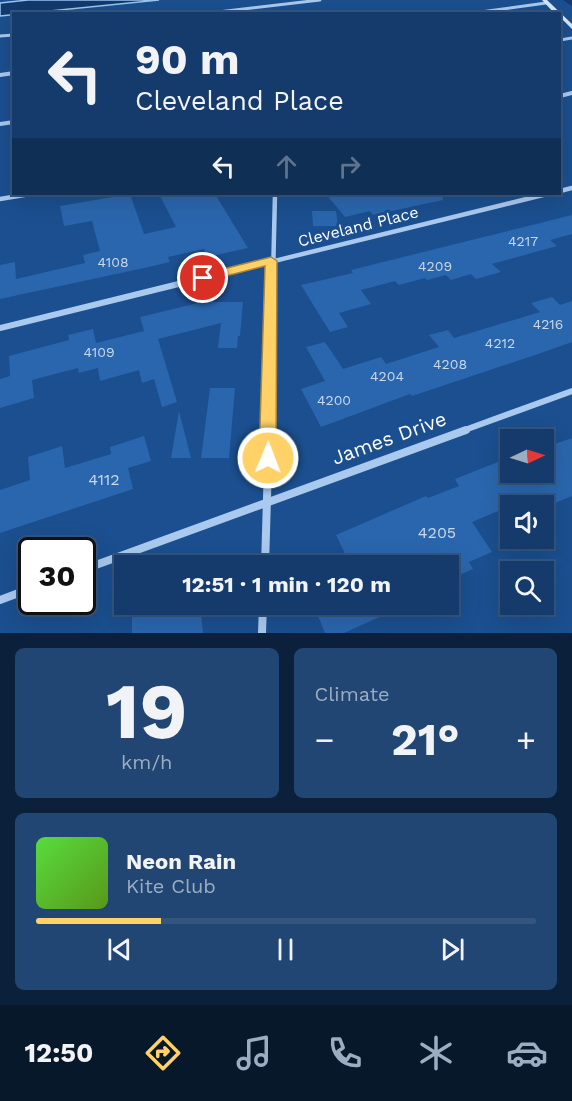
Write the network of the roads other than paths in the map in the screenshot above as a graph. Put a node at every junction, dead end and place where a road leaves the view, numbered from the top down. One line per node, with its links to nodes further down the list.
1 (320, 0): 3 (street)
2 (545, 2): 4 (street); 5 (main road)
3 (218, 12)
4 (479, 12)
5 (557, 12)
6 (561, 16): 7 (main road)
7 (572, 27)
8 (24, 195): 11 (street)
9 (275, 195): 12 (street)
10 (543, 195): 12 (street, Cleveland Place)
11 (0, 199)
12 (271, 261): 13 (street, Cleveland Place); 15 (street)
13 (0, 328)
14 (572, 391): 15 (street, James Drive)
15 (267, 502): 16 (street); 17 (street, James Drive)
16 (265, 555)
17 (96, 565)
18 (18, 593): 19 (street)
19 (0, 600)
20 (263, 615): 21 (street)
21 (262, 633)

